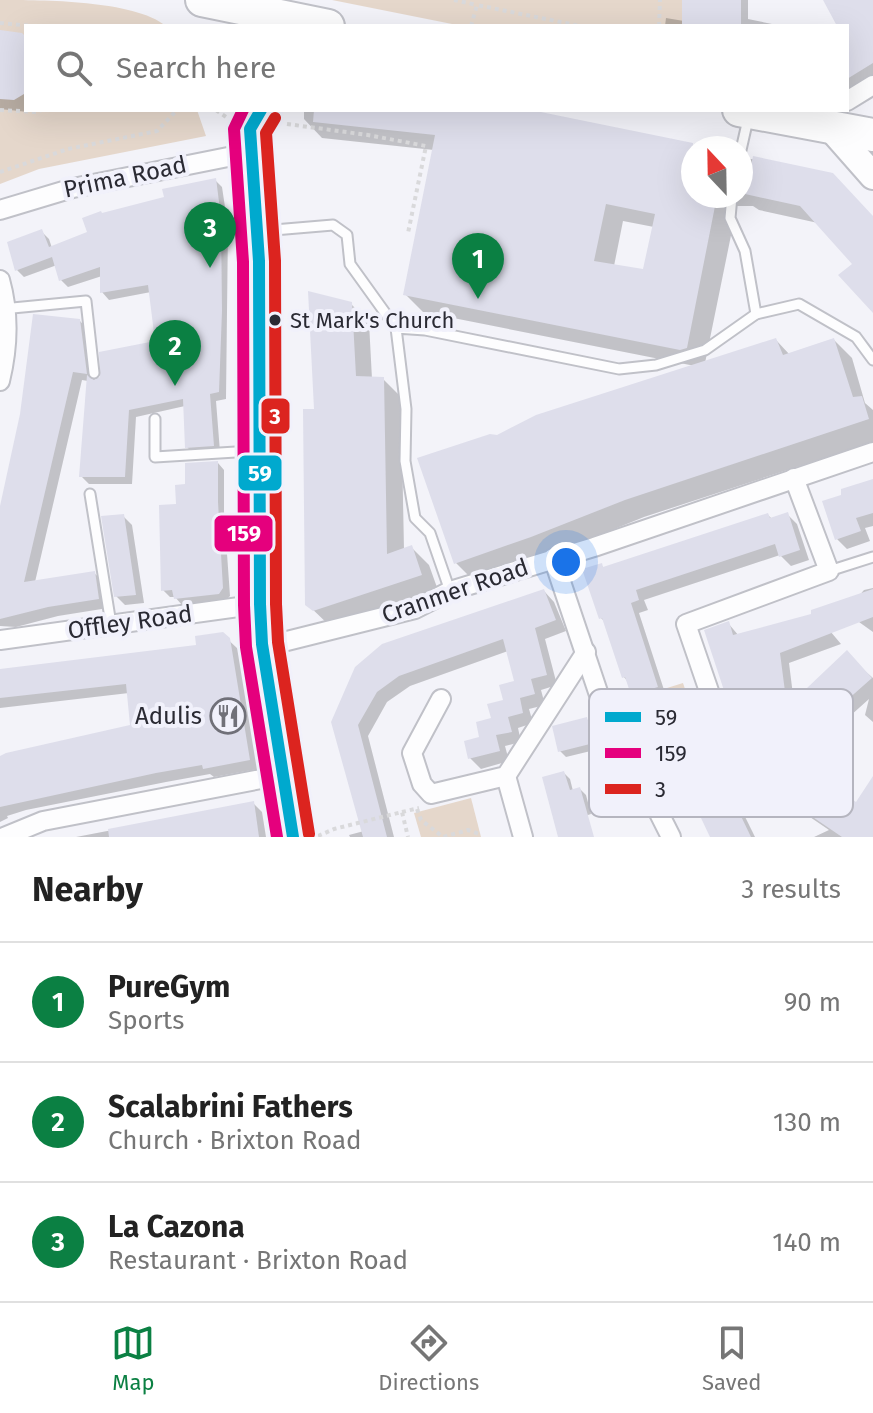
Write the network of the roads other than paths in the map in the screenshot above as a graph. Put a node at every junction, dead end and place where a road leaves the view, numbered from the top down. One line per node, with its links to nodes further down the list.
1 (182, 0): 3 (highway)
2 (222, 11): 4 (highway)
3 (198, 24)
4 (314, 24)
5 (873, 85): 6 (street)
6 (849, 103)
7 (744, 112): 11 (lane)
8 (837, 112): 10 (highway); 12 (street)
9 (256, 125): 14 (street, Prima Road); 15 (highway)
10 (873, 135)
11 (742, 136)
12 (873, 176)
13 (731, 208): 18 (lane)
14 (0, 210)
15 (258, 231): 19 (lane); 24 (highway)
16 (0, 280): 17 (street)
17 (2, 309): 21 (lane); 22 (street)
18 (756, 314): 19 (lane); 20 (lane)
19 (396, 328): 31 (lane)
20 (873, 360)
21 (94, 373)
22 (0, 381)
23 (155, 419): 24 (lane)
24 (260, 450): 32 (highway)
25 (873, 452): 26 (street, Cranmer Road)
26 (794, 478): 29 (street, Cranmer Road); 30 (street)
27 (90, 494): 33 (lane)
28 (873, 557): 30 (lane)
29 (553, 558): 31 (street, Cranmer Road); 36 (street)
30 (829, 571): 38 (street)
31 (450, 591): 35 (street, Cranmer Road)
32 (260, 604): 33 (street, Offley Road); 35 (highway)
33 (111, 624): 34 (street, Offley Road)
34 (0, 640)
35 (262, 644): 40 (highway)
36 (586, 652): 37 (street); 41 (street)
37 (597, 689)
38 (708, 689)
39 (441, 699): 41 (street)
40 (282, 775): 43 (street); 44 (highway)
41 (506, 776): 45 (street)
42 (661, 817): 46 (street)
43 (4, 837)
44 (293, 837)
45 (523, 837)
46 (671, 837)

